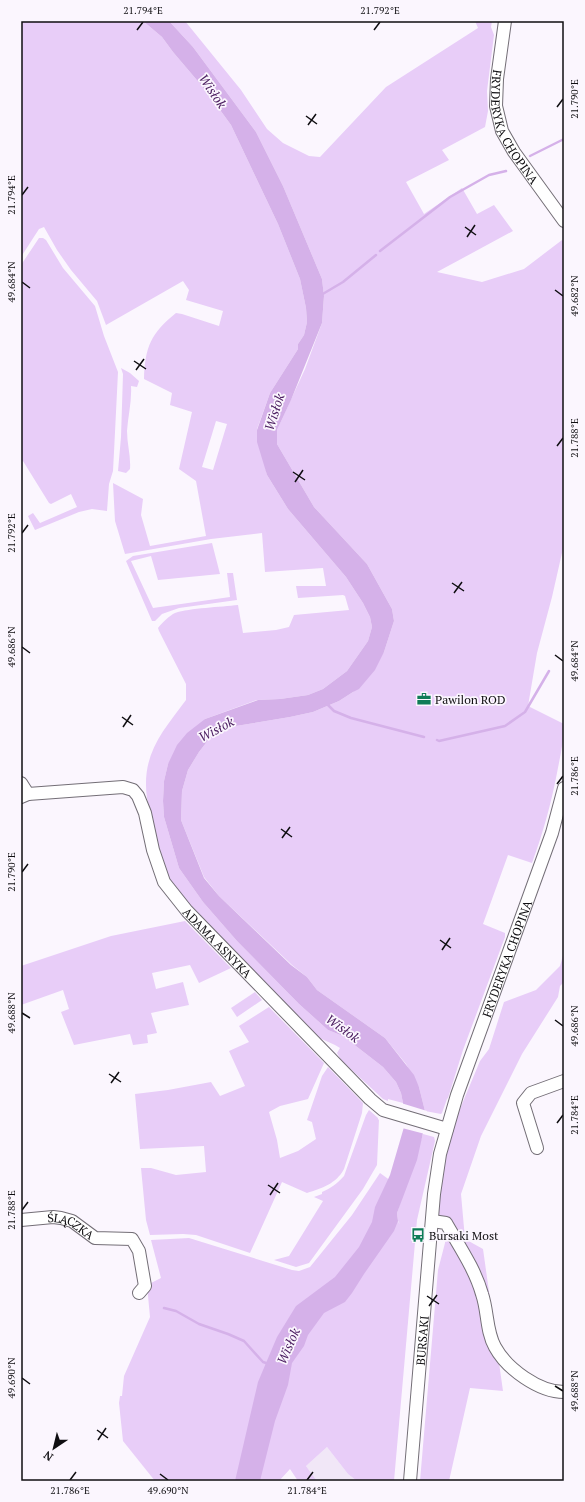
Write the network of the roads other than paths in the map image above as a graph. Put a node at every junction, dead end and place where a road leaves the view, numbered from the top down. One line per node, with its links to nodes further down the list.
1 (505, 21): 2 (street, FRYDERYKA CHOPINA)
2 (564, 221)
3 (21, 783): 5 (street)
4 (564, 788): 7 (street, FRYDERYKA CHOPINA)
5 (24, 796): 7 (street, ADAMA ASNYKA)
6 (564, 1081): 8 (street)
7 (443, 1128): 10 (street, BURSAKI)
8 (537, 1148)
9 (21, 1220): 11 (street, ŚLĄCZKA)
10 (432, 1221): 12 (street); 13 (street, BURSAKI)
11 (138, 1293)
12 (564, 1392)
13 (410, 1481)

